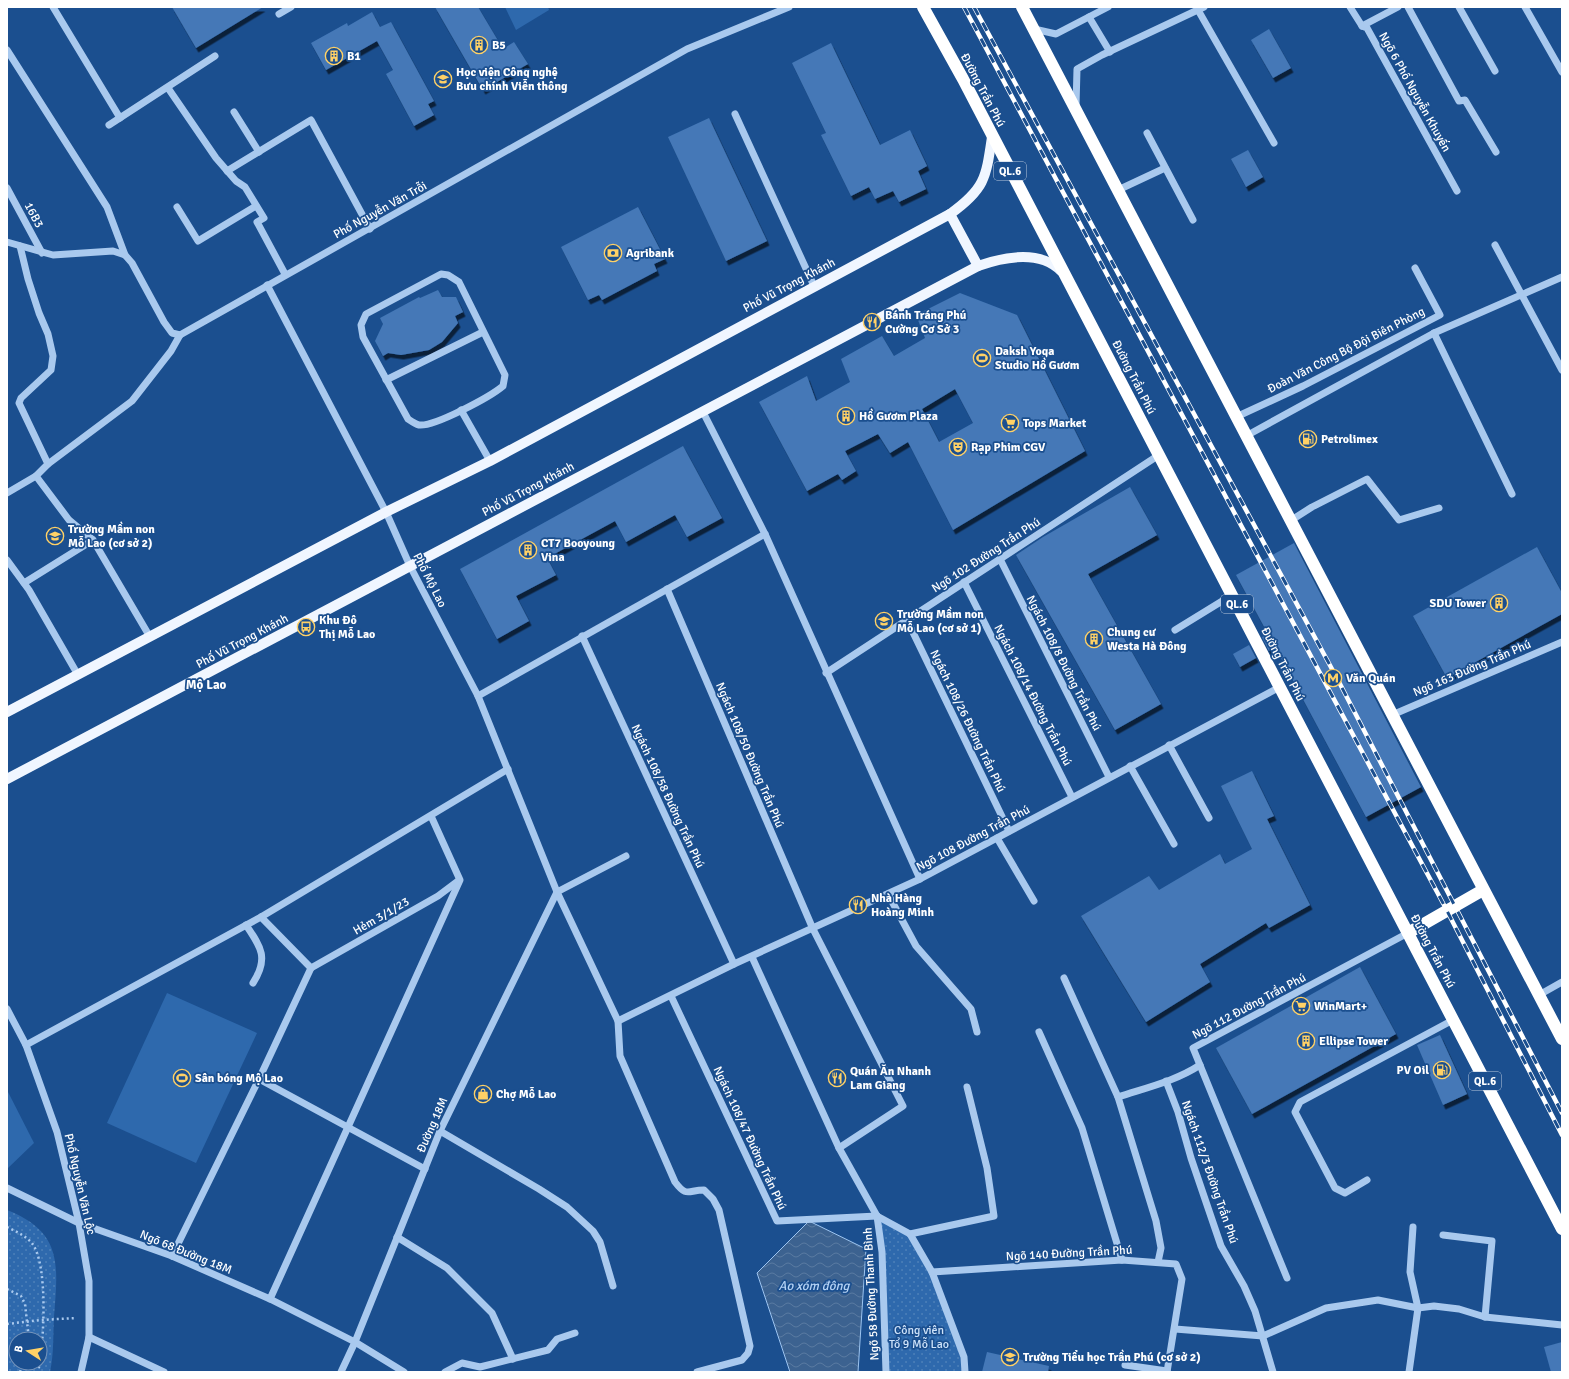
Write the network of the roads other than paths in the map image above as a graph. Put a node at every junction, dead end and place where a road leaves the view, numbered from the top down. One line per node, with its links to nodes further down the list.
1 (53, 7): 26 (street)
2 (292, 7): 13 (street)
3 (789, 7): 42 (street, Phố Nguyễn Văn Trỗi)
4 (923, 7): 29 (highway, Đường Trần Phú / QL.6)
5 (1022, 7): 16 (highway)
6 (1108, 7): 14 (street)
7 (1350, 7): 15 (street, Ngõ 6 Phố Nguyễn Khuyến)
8 (1398, 7): 15 (street)
9 (1408, 7): 32 (street)
10 (1460, 7): 20 (street)
11 (1525, 7): 21 (street)
12 (1201, 8): 18 (street); 30 (street)
13 (279, 14)
14 (1089, 16): 16 (street); 18 (street)
15 (1362, 26): 37 (street, Ngõ 6 Phố Nguyễn Khuyến)
16 (1034, 29): 23 (highway)
17 (7, 50): 47 (street)
18 (1110, 52): 23 (street)
19 (215, 56): 22 (street)
20 (1495, 70)
21 (1562, 72)
22 (168, 88): 26 (street); 34 (street)
23 (1076, 109): 36 (highway)
24 (234, 112): 31 (street)
25 (735, 114): 54 (street)
26 (120, 118): 27 (street)
27 (108, 125)
28 (1147, 133): 33 (street)
29 (992, 137): 40 (main road, Phố Vũ Trọng Khánh); 51 (highway, Đường Trần Phú / QL.6)
30 (1274, 143)
31 (259, 152): 34 (street); 42 (street)
32 (1496, 152)
33 (1165, 168): 36 (street); 41 (street)
34 (227, 171): 38 (street)
35 (7, 188): 46 (street, 16B3)
36 (1118, 190): 63 (highway)
37 (1457, 191)
38 (256, 206): 39 (street); 50 (street)
39 (177, 207)
40 (950, 214): 48 (main road); 54 (main road, Phố Vũ Trọng Khánh)
41 (1192, 220)
42 (370, 229): 50 (street, Phố Nguyễn Văn Trỗi)
43 (7, 242): 45 (street)
44 (1495, 245): 55 (street)
45 (20, 246): 46 (street); 67 (street)
46 (42, 253): 47 (street)
47 (125, 254): 58 (street)
48 (978, 266): 51 (main road, Phố Vũ Trọng Khánh); 62 (main road, Phố Vũ Trọng Khánh)
49 (1415, 268): 63 (street, Đoàn Văn Công Bộ Đội Biên Phòng)
50 (285, 274): 53 (street, Phố Nguyễn Văn Trỗi)
51 (1065, 276): 65 (highway, Đường Trần Phú / QL.6)
52 (1562, 277): 55 (street)
53 (267, 285): 58 (street, Phố Nguyễn Văn Trỗi); 72 (street, Phố Mộ Lao)
54 (814, 286): 66 (main road, Phố Vũ Trọng Khánh)
55 (1522, 295): 57 (street); 59 (street)
56 (484, 332): 60 (street); 60 (street); 61 (street)
57 (1434, 333): 64 (street); 70 (street)
58 (180, 335): 67 (street)
59 (1562, 370)
60 (386, 380): 61 (street)
61 (461, 410): 66 (street)
62 (703, 412): 74 (street); 78 (main road, Phố Vũ Trọng Khánh)
63 (1236, 417): 64 (highway)
64 (1246, 436): 73 (highway)
65 (1159, 455): 76 (street, Ngõ 102 Đường Trần Phú); 82 (highway, Đường Trần Phú / QL.6)
66 (490, 461): 72 (main road, Phố Vũ Trọng Khánh)
67 (48, 464): 68 (street)
68 (36, 476): 69 (street); 75 (street)
69 (7, 493)
70 (1512, 494)
71 (1439, 508): 73 (street)
72 (386, 512): 78 (street, Phố Mộ Lao); 86 (main road, Phố Vũ Trọng Khánh)
73 (1290, 521): 93 (highway)
74 (765, 534): 81 (street); 88 (street)
75 (93, 540): 80 (street); 86 (street)
76 (1000, 558): 79 (street, Ngõ 102 Đường Trần Phú); 97 (street, Ngách 108/8 Đường Trần Phú)
77 (7, 560): 80 (street)
78 (410, 566): 91 (street, Phố Mộ Lao); 98 (main road, Phố Vũ Trọng Khánh)
79 (964, 582): 83 (street, Ngõ 102 Đường Trần Phú); 99 (street, Ngách 108/14 Đường Trần Phú)
80 (24, 583): 89 (street)
81 (667, 589): 85 (street); 114 (street, Ngách 108/50 Đường Trần Phú)
82 (1232, 595): 84 (street); 90 (highway, Đường Trần Phú / QL.6)
83 (907, 620): 88 (street, Ngõ 102 Đường Trần Phú); 102 (street, Ngách 108/26 Đường Trần Phú)
84 (1175, 630)
85 (582, 636): 91 (street); 117 (street, Ngách 108/58 Đường Trần Phú)
86 (150, 637): 89 (main road, Phố Vũ Trọng Khánh)
87 (1562, 642): 93 (street, Ngõ 163 Đường Trần Phú)
88 (826, 673): 106 (street)
89 (78, 675): 92 (main road, Phố Vũ Trọng Khánh)
90 (1280, 687): 94 (street, Ngõ 108 Đường Trần Phú); 115 (highway, Đường Trần Phú / QL.6)
91 (478, 696): 96 (street, Phố Mộ Lao)
92 (7, 712)
93 (1392, 715): 108 (highway)
94 (1169, 745): 95 (street, Ngõ 108 Đường Trần Phú); 101 (street)
95 (1130, 766): 97 (street, Ngõ 108 Đường Trần Phú); 104 (street)
96 (508, 769): 100 (street); 109 (street, Phố Mộ Lao)
97 (1110, 777): 99 (street, Ngõ 108 Đường Trần Phú)
98 (7, 779)
99 (1072, 797): 102 (street, Ngõ 108 Đường Trần Phú)
100 (431, 816): 107 (street); 112 (street)
101 (1209, 818)
102 (1009, 831): 103 (street, Ngõ 108 Đường Trần Phú)
103 (997, 838): 106 (street, Ngõ 108 Đường Trần Phú); 111 (street)
104 (1174, 844)
105 (626, 856): 109 (street)
106 (920, 879): 110 (street, Ngõ 108 Đường Trần Phú)
107 (460, 880): 118 (street, Hẻm 3/1/23); 136 (street)
108 (1483, 890): 115 (highway); 122 (highway)
109 (557, 892): 126 (street, Phố Mộ Lao); 137 (street, Đường 18M)
110 (888, 894): 114 (street, Ngõ 108 Đường Trần Phú); 127 (street)
111 (1034, 901)
112 (261, 917): 113 (street); 118 (street)
113 (246, 925): 121 (street); 130 (street)
114 (813, 929): 116 (street, Ngõ 108 Đường Trần Phú); 138 (street, Ngách 108/50 Đường Trần Phú)
115 (1408, 932): 125 (highway, Đường Trần Phú / QL.6); 131 (street, Ngõ 112 Đường Trần Phú)
116 (752, 957): 117 (street, Ngõ 108 Đường Trần Phú); 138 (street)
117 (734, 964): 123 (street, Ngõ 108 Đường Trần Phú)
118 (311, 968): 132 (street)
119 (1064, 978): 135 (street)
120 (1562, 982): 122 (street)
121 (253, 983)
122 (1539, 995): 129 (highway)
123 (672, 996): 126 (street, Ngõ 108 Đường Trần Phú); 142 (street, Ngách 108/47 Đường Trần Phú)
124 (7, 1009): 130 (street, Phố Nguyễn Văn Lộc)
125 (1453, 1020): 140 (street); 145 (highway, Đường Trần Phú / QL.6)
126 (618, 1022): 172 (street)
127 (978, 1032)
128 (1039, 1032): 150 (street)
129 (1562, 1040)
130 (26, 1044): 143 (street, Phố Nguyễn Văn Lộc)
131 (1200, 1065): 133 (street); 153 (street, Ngõ 112 Đường Trần Phú)
132 (259, 1079): 136 (street); 149 (street)
133 (1166, 1081): 135 (street); 161 (street, Ngách 112/3 Đường Trần Phú)
134 (967, 1087): 146 (street)
135 (1118, 1097): 151 (street)
136 (349, 1128): 139 (street); 155 (street)
137 (440, 1131): 139 (street, Đường 18M); 154 (street)
138 (839, 1148): 142 (street)
139 (425, 1169): 148 (street, Đường 18M)
140 (1367, 1180)
141 (7, 1188): 143 (street, Ngõ 68 Đường 18M)
142 (877, 1216): 146 (street); 173 (street, Ngõ 58 Đường Thanh Bình)
143 (79, 1223): 149 (street, Ngõ 68 Đường 18M); 162 (street, Phố Nguyễn Văn Lộc)
144 (1413, 1227): 156 (street)
145 (1562, 1229)
146 (910, 1234): 152 (street)
147 (1443, 1235): 157 (street)
148 (397, 1237): 163 (street, Đường 18M); 164 (street)
149 (172, 1256): 155 (street, Ngõ 68 Đường 18M)
150 (1122, 1260): 151 (street, Ngõ 140 Đường Trần Phú); 152 (street, Ngõ 140 Đường Trần Phú)
151 (1158, 1262): 159 (street, Ngõ 140 Đường Trần Phú)
152 (932, 1272): 174 (street)
153 (1287, 1278)
154 (613, 1286)
155 (270, 1299): 163 (street, Ngõ 68 Đường 18M)
156 (1418, 1308): 157 (street); 161 (street); 176 (street)
157 (1485, 1317): 158 (street)
158 (1562, 1325)
159 (1175, 1330): 161 (street); 166 (street)
160 (575, 1333): 164 (street)
161 (1264, 1336): 175 (street, Ngách 112/3 Đường Trần Phú)
162 (89, 1337): 167 (street, Phố Nguyễn Văn Lộc); 168 (street)
163 (355, 1342): 169 (street, Đường 18M); 170 (street, Ngõ 68 Đường 18M)
164 (513, 1359): 171 (street)
165 (1125, 1365): 166 (street)
166 (1167, 1371)
167 (81, 1372)
168 (164, 1372)
169 (341, 1372)
170 (404, 1372)
171 (446, 1372)
172 (697, 1372)
173 (886, 1372)
174 (965, 1372)
175 (1273, 1372)
176 (1409, 1372)

